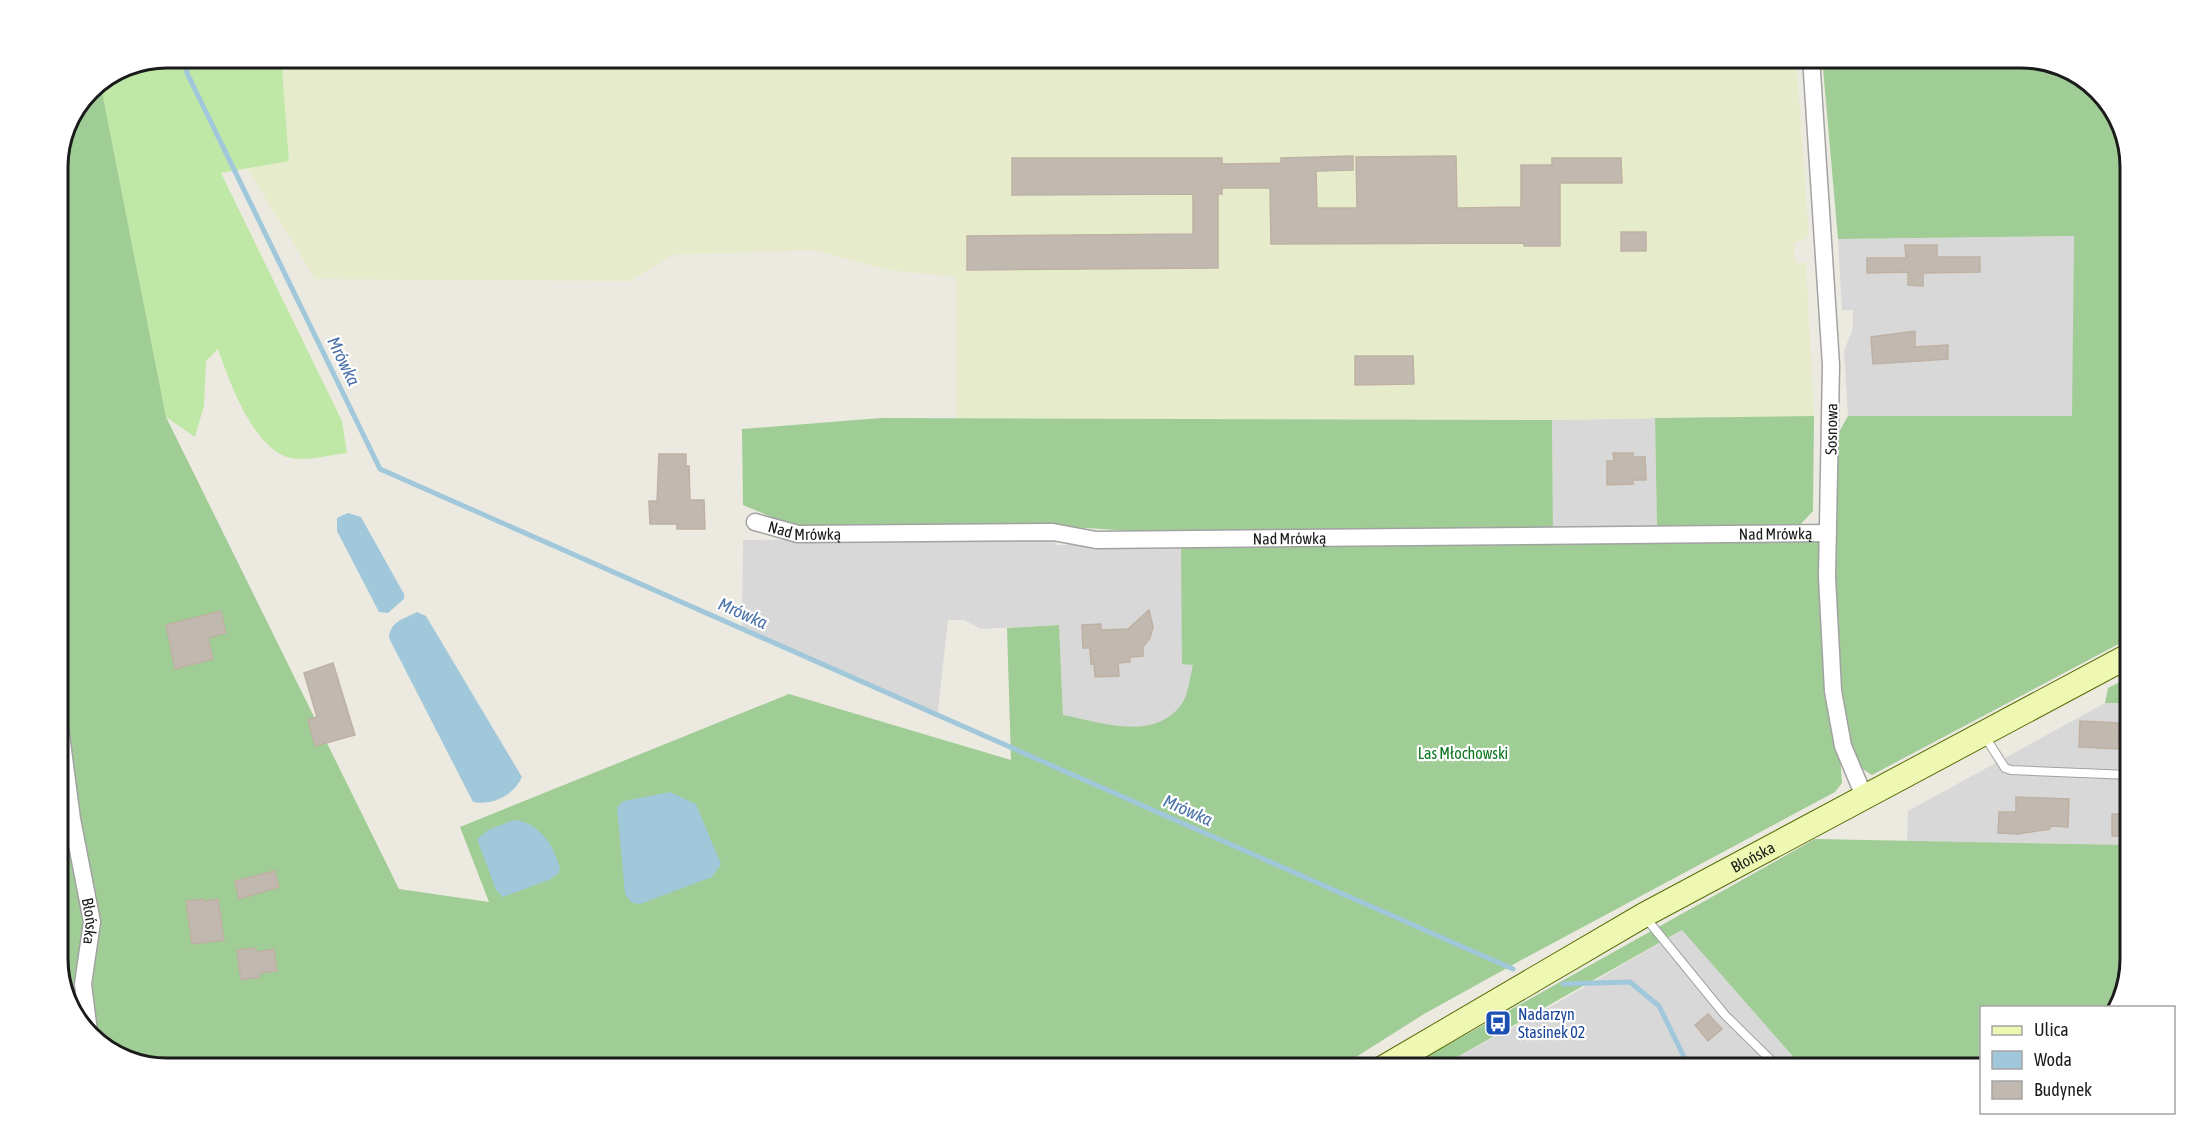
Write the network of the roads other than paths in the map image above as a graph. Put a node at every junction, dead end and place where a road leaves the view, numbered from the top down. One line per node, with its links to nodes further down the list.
1 (1812, 68): 3 (street, Sosnowa)
2 (754, 522): 3 (street, Nad Mrówką)
3 (1828, 533): 8 (street, Sosnowa)
4 (2120, 660): 5 (main road, Błońska)
5 (1982, 733): 6 (lane); 8 (main road, Błońska)
6 (2120, 775)
7 (68, 788): 10 (street, Błońska)
8 (1864, 796): 9 (main road, Błońska)
9 (1644, 915): 11 (main road, Błońska); 12 (lane)
10 (87, 1019)
11 (1400, 1058)
12 (1769, 1058)

